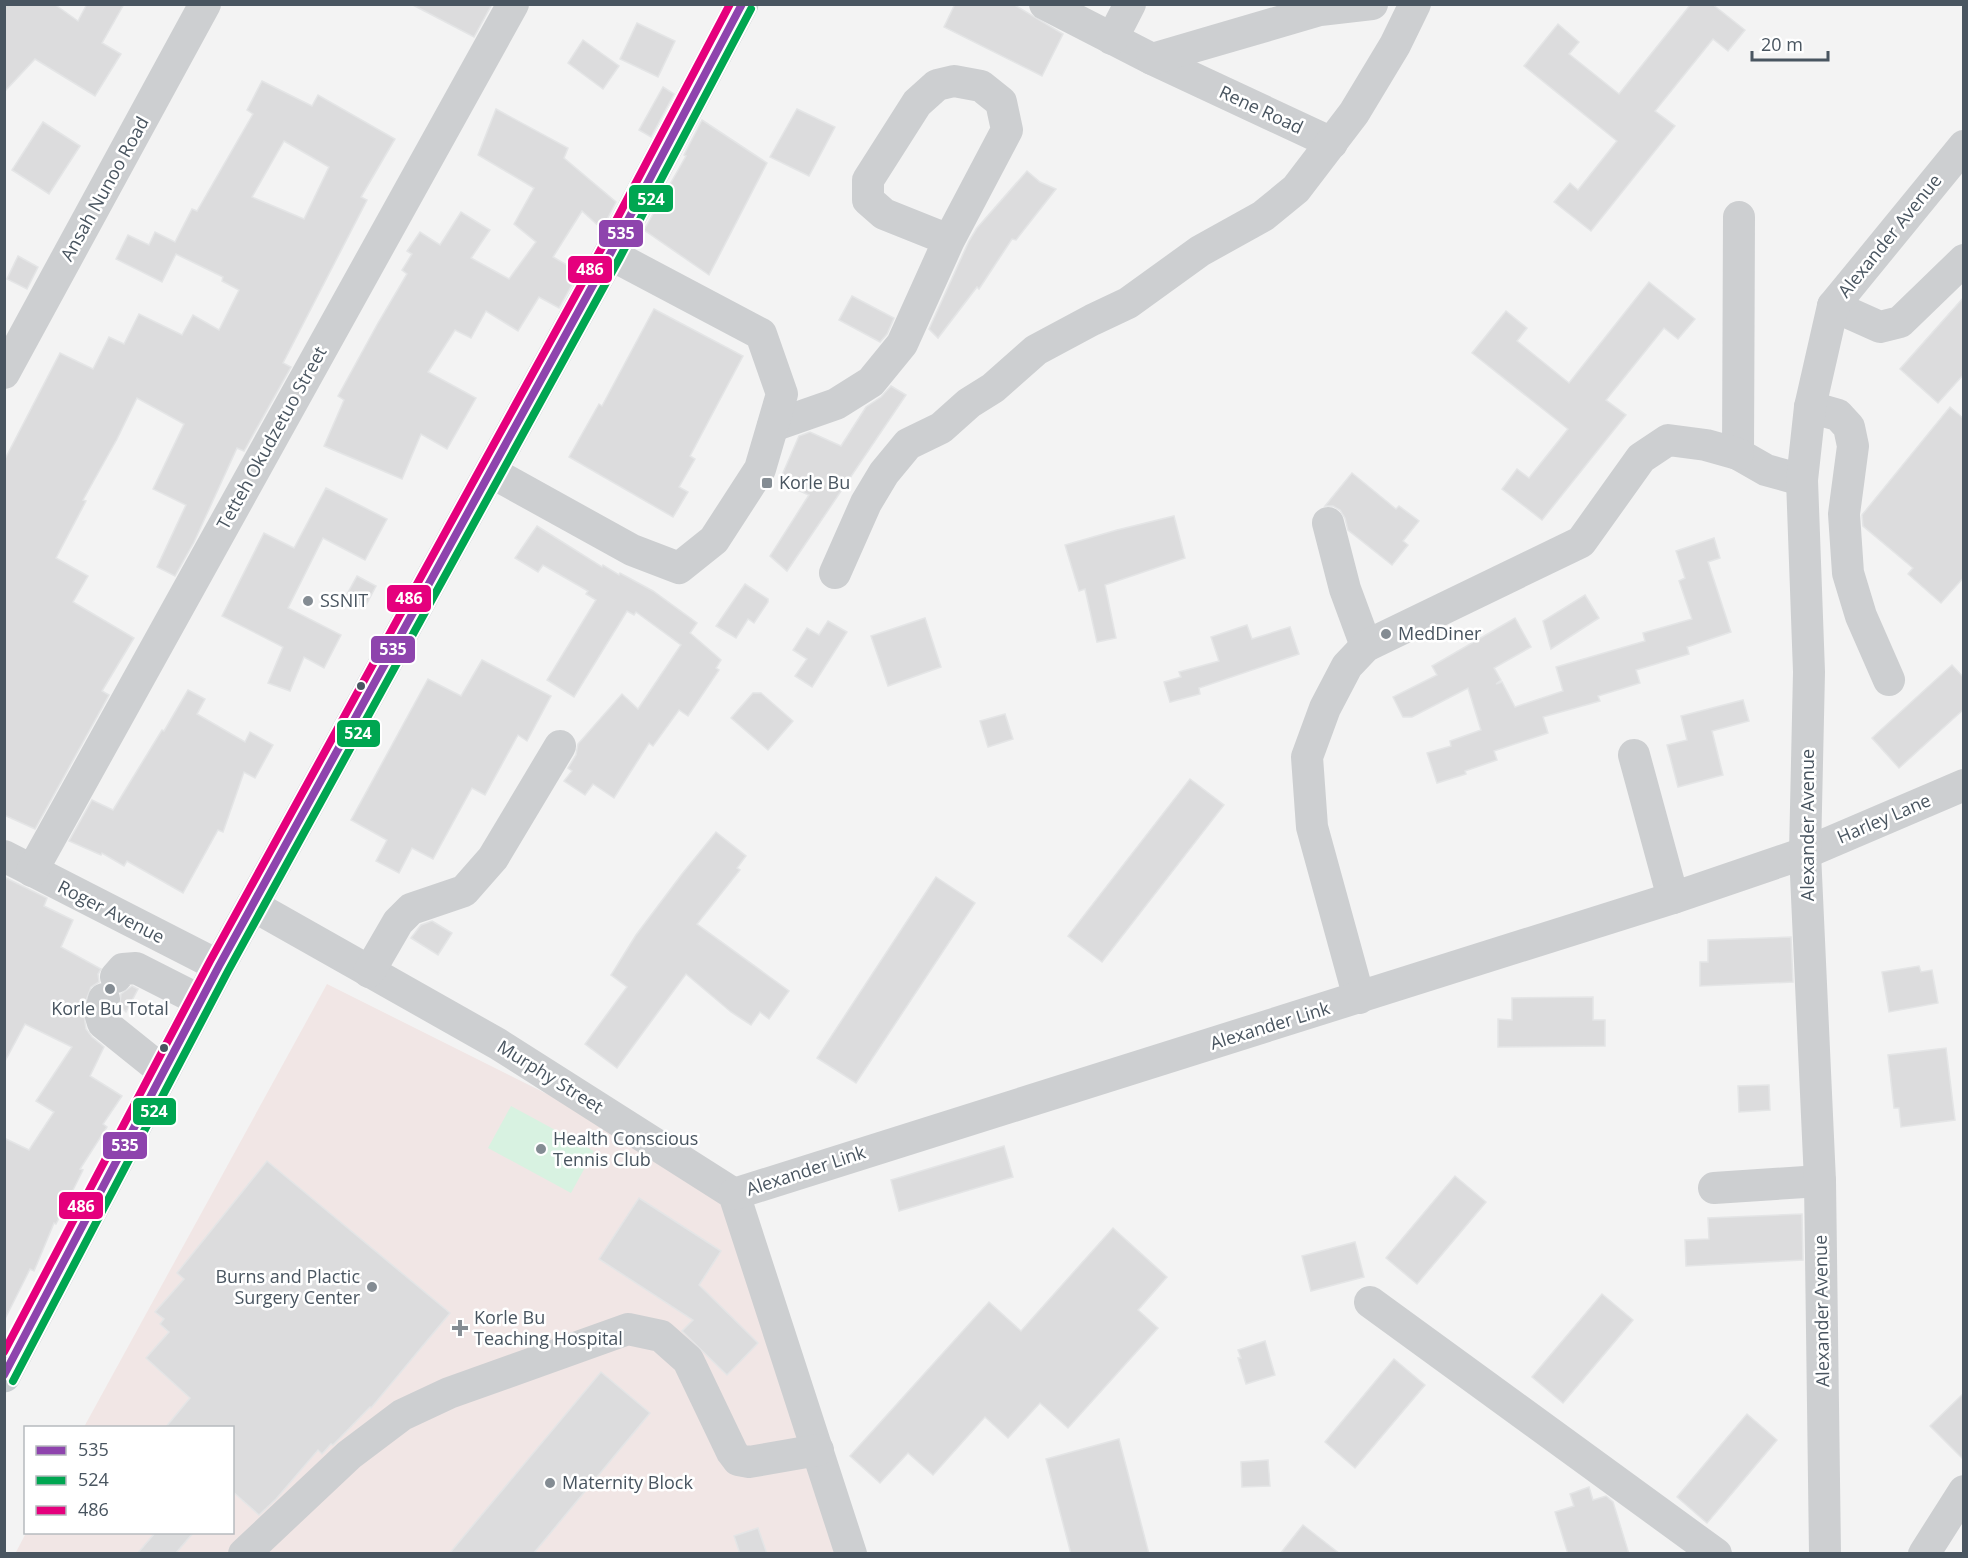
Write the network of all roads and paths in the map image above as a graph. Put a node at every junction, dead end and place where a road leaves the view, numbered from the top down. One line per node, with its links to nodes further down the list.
1 (205, 4): 17 (street, Ansah Nunoo Road)
2 (513, 4): 32 (street, Tetteh Okudzetuo Street)
3 (742, 4): 14 (main road)
4 (1045, 4): 8 (street, Rene Road)
5 (1131, 4): 8 (street)
6 (1372, 4): 9 (street)
7 (1414, 4): 10 (street)
8 (1112, 39): 9 (street, Rene Road)
9 (1152, 59): 10 (street, Rene Road)
10 (1332, 143): 24 (street)
11 (1964, 146): 16 (street, Alexander Avenue)
12 (1739, 217): 20 (street)
13 (949, 240): 13 (street); 19 (street)
14 (610, 254): 19 (street); 21 (main road)
15 (1964, 260): 16 (street)
16 (1833, 306): 18 (street, Alexander Avenue)
17 (4, 373)
18 (1810, 407): 22 (street, Alexander Avenue); 26 (street)
19 (773, 426): 21 (street)
20 (1738, 454): 22 (street); 25 (street)
21 (491, 472): 34 (main road)
22 (1802, 480): 30 (street, Alexander Avenue)
23 (1328, 523): 25 (street)
24 (835, 573)
25 (1366, 646): 37 (street)
26 (1889, 680)
27 (560, 746): 36 (street)
28 (1634, 755): 33 (street)
29 (1964, 785): 30 (street, Harley Lane)
30 (1805, 853): 33 (street, Alexander Link); 40 (street, Alexander Avenue)
31 (4, 856): 32 (street, Roger Avenue)
32 (32, 871): 35 (street, Roger Avenue)
33 (1673, 898): 37 (street, Alexander Link)
34 (252, 905): 35 (main road); 36 (street, Murphy Street)
35 (219, 966): 38 (main road)
36 (369, 972): 42 (street, Murphy Street)
37 (1359, 998): 42 (street, Alexander Link)
38 (201, 1001): 39 (main road); 39 (street)
39 (164, 1072): 44 (main road)
40 (1820, 1181): 41 (street); 50 (street, Alexander Avenue)
41 (1714, 1188)
42 (734, 1194): 45 (street)
43 (1370, 1302): 49 (street)
44 (4, 1376)
45 (818, 1450): 47 (street); 48 (street)
46 (1964, 1491): 51 (street)
47 (244, 1554)
48 (851, 1554)
49 (1716, 1554)
50 (1825, 1554)
51 (1924, 1554)

